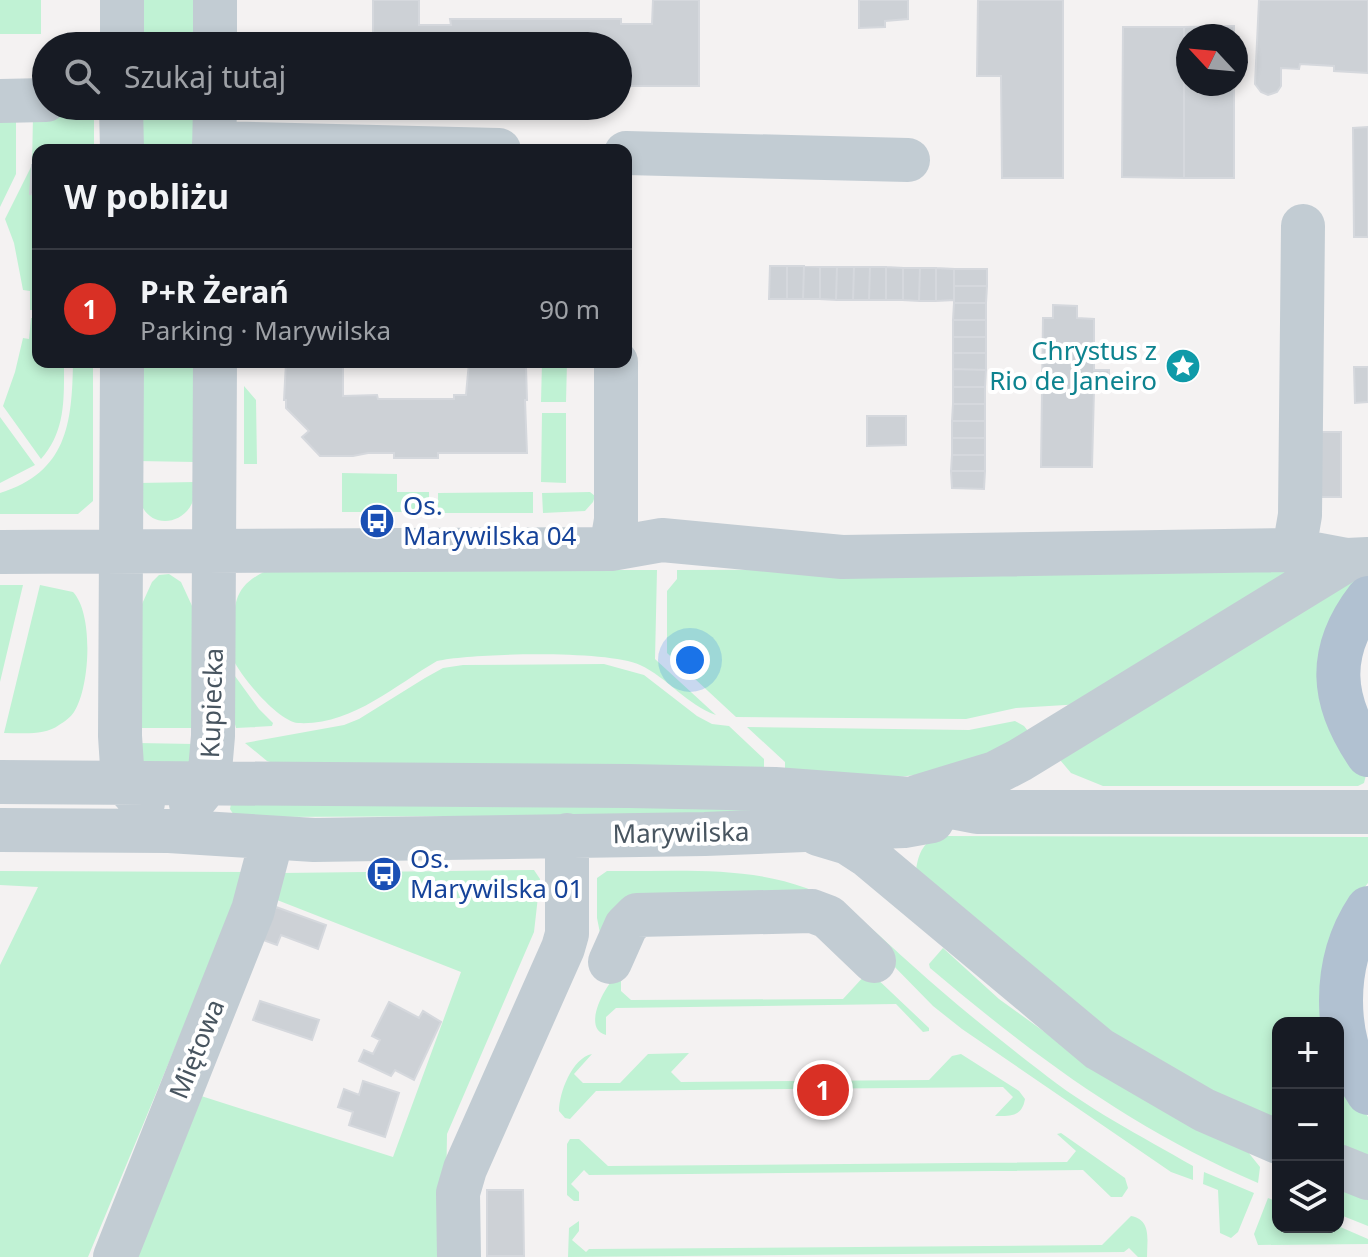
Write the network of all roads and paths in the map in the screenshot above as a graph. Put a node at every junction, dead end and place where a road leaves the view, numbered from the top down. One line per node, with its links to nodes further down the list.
1 (122, 0): 3 (street)
2 (215, 0): 4 (street)
3 (122, 32)
4 (215, 32)
5 (32, 100): 6 (street)
6 (0, 101)
7 (121, 120): 9 (street)
8 (214, 133): 10 (street)
9 (122, 144)
10 (398, 144)
11 (632, 153): 12 (street)
12 (908, 160)
13 (1303, 226): 18 (street)
14 (122, 368): 20 (street)
15 (215, 368): 21 (street, Kupiecka)
16 (616, 368): 17 (street)
17 (611, 549): 18 (street); 21 (street)
18 (1294, 550): 22 (street)
19 (0, 552): 20 (street)
20 (123, 553): 21 (street); 25 (street)
21 (215, 553): 27 (street, Kupiecka)
22 (1357, 559): 28 (street)
23 (1368, 598): 24 (main road)
24 (1368, 755)
25 (123, 781): 26 (street, Marywilska); 27 (street, Marywilska); 33 (street)
26 (0, 782)
27 (209, 782): 28 (street, Marywilska); 33 (street, Kupiecka)
28 (910, 799): 29 (street, Marywilska)
29 (977, 812): 30 (street, Marywilska); 32 (street, Marywilska)
30 (1368, 812)
31 (0, 830): 33 (street, Marywilska)
32 (796, 830): 34 (street, Marywilska); 40 (street)
33 (169, 831): 35 (street, Marywilska)
34 (567, 835): 35 (street, Marywilska); 44 (street)
35 (272, 838): 43 (street, Miętowa)
36 (1368, 908): 39 (main road)
37 (874, 961): 38 (street)
38 (610, 962)
39 (1368, 1093)
40 (1272, 1139)
41 (1344, 1168): 42 (street)
42 (1368, 1178)
43 (115, 1257)
44 (459, 1257)

